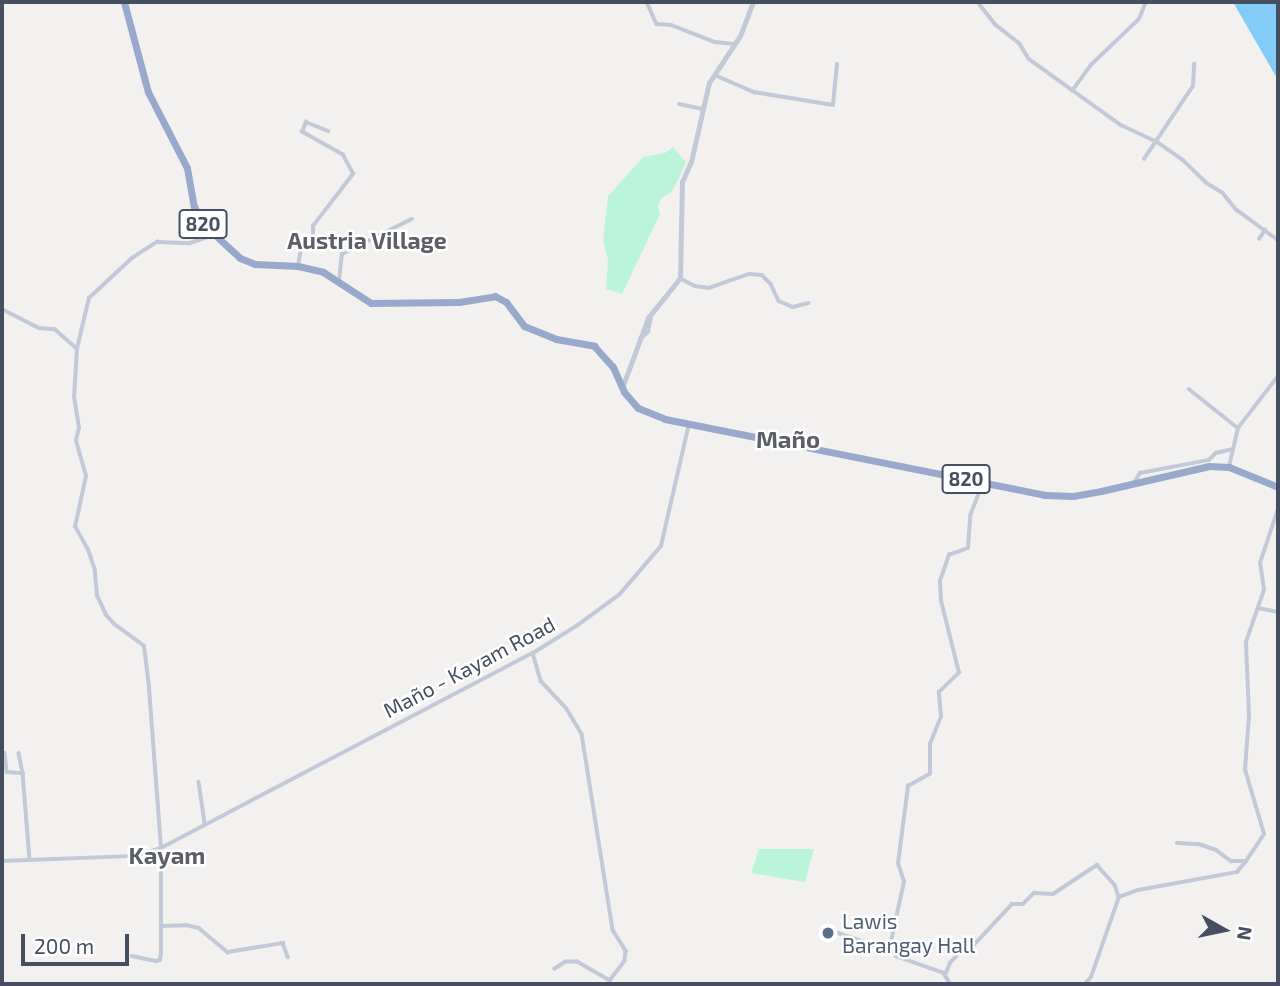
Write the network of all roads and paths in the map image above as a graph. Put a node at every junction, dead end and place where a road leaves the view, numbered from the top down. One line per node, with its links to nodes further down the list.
1 (124, 2): 18 (highway, 820)
2 (647, 2): 6 (street)
3 (753, 2): 6 (street)
4 (978, 2): 10 (street)
5 (1146, 2): 10 (street)
6 (733, 44): 9 (street)
7 (837, 64): 9 (street)
8 (1194, 64): 14 (street)
9 (715, 75): 12 (street)
10 (1072, 91): 14 (street)
11 (679, 104): 12 (street)
12 (703, 109): 22 (street)
13 (328, 131): 21 (street)
14 (1156, 141): 15 (street); 17 (street)
15 (1144, 159)
16 (412, 219): 23 (street)
17 (1265, 230): 19 (street); 20 (street)
18 (214, 236): 21 (highway, 820); 26 (street)
19 (1259, 239)
20 (1278, 240)
21 (298, 266): 23 (highway, 820)
22 (680, 278): 24 (street); 28 (street)
23 (339, 283): 28 (highway, 820)
24 (808, 303)
25 (2, 309): 26 (street)
26 (77, 349): 47 (street)
27 (1278, 376): 31 (street)
28 (622, 388): 30 (highway, 820)
29 (1189, 389): 31 (street)
30 (689, 424): 34 (highway, 820); 40 (street, Maño - Kayam Road)
31 (1238, 428): 32 (street)
32 (1233, 449): 33 (street); 35 (street)
33 (1229, 467): 35 (highway, 820); 36 (highway, 820)
34 (982, 482): 35 (highway, 820); 54 (street)
35 (1135, 482)
36 (1278, 487)
37 (1278, 509): 38 (street)
38 (1258, 608): 39 (street); 50 (street)
39 (1278, 612)
40 (533, 653): 45 (street, Maño - Kayam Road); 59 (street)
41 (5, 752): 43 (street)
42 (19, 753): 43 (street)
43 (23, 773): 48 (street)
44 (199, 782): 45 (street)
45 (205, 823): 47 (street, Maño - Kayam Road)
46 (1177, 843): 50 (street)
47 (161, 848): 48 (street, Maño - Kayam Road); 52 (street)
48 (30, 860): 49 (street, Maño - Kayam Road)
49 (2, 861)
50 (1246, 861): 51 (street)
51 (1119, 897): 58 (street); 62 (street)
52 (162, 926): 55 (street); 56 (street)
53 (835, 932): 54 (street)
54 (889, 950): 58 (street)
55 (132, 956)
56 (288, 957)
57 (555, 969): 59 (street)
58 (945, 975): 61 (street)
59 (610, 981): 60 (street)
60 (616, 984)
61 (950, 984)
62 (1086, 984)

